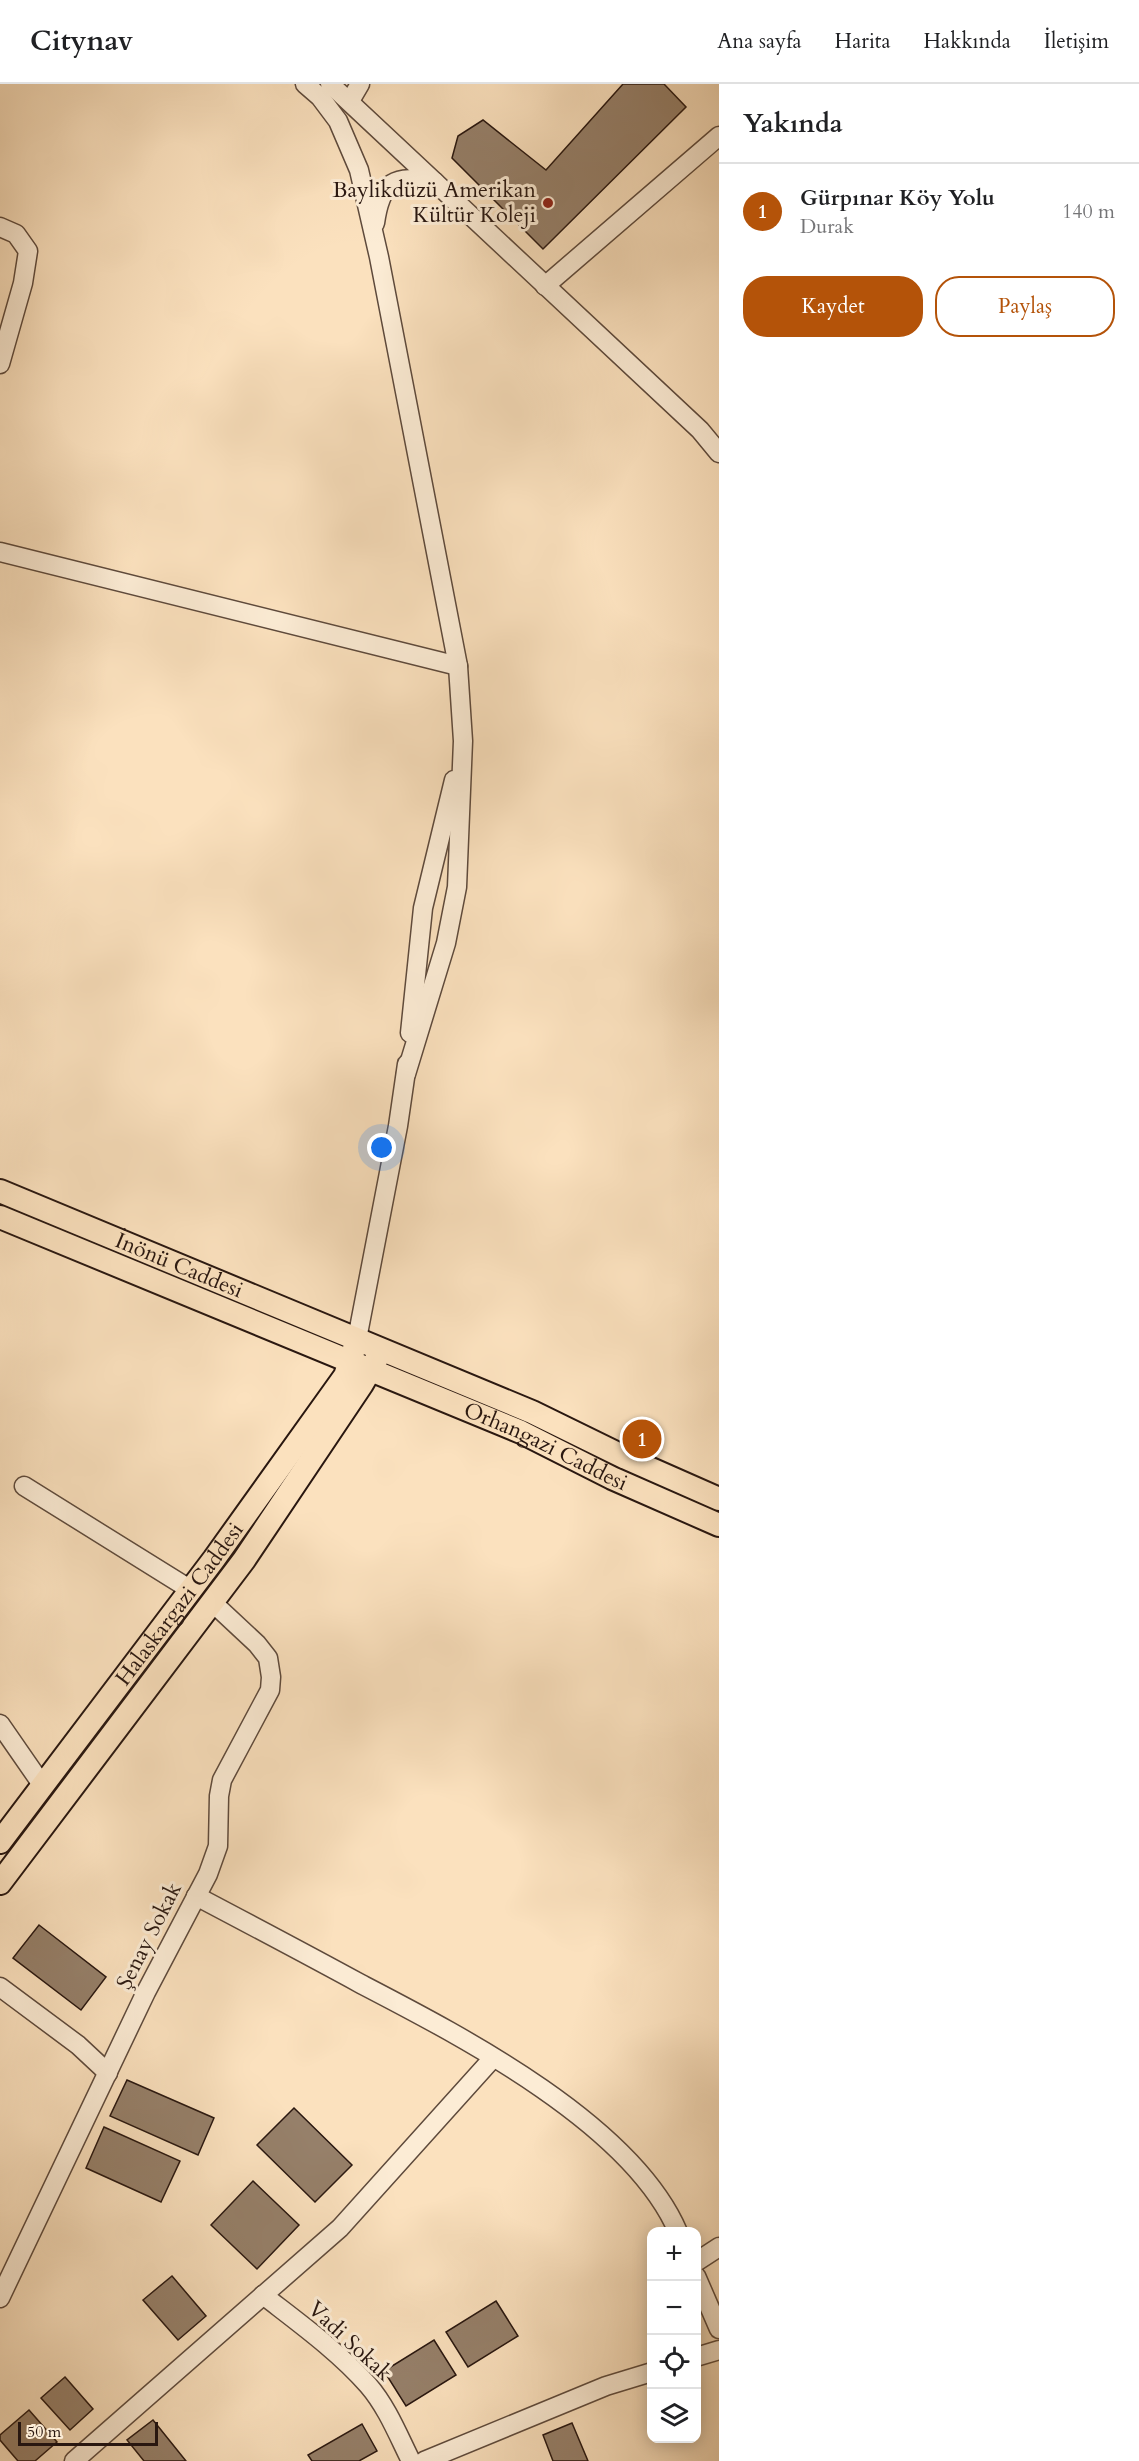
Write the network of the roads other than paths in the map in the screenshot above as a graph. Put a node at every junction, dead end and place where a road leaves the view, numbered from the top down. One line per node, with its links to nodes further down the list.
1 (305, 84): 8 (street)
2 (330, 84): 4 (street)
3 (360, 84): 4 (street)
4 (350, 101): 6 (street)
5 (719, 136): 9 (street)
6 (435, 182): 8 (street); 9 (street)
7 (0, 227): 10 (street)
8 (379, 257): 13 (street)
9 (545, 285): 11 (street)
10 (0, 364)
11 (719, 453)
12 (0, 552): 13 (street)
13 (458, 666): 14 (street)
14 (463, 741): 15 (street); 15 (street)
15 (406, 1074): 21 (street)
16 (0, 1191): 18 (main road, İnönü Caddesi)
17 (0, 1216): 19 (main road)
18 (85, 1226): 19 (main road); 21 (main road, İnönü Caddesi)
19 (76, 1249): 21 (main road)
20 (381, 1349): 21 (main road, Orhangazi Caddesi); 22 (main road); 23 (main road, Orhangazi Caddesi)
21 (354, 1350): 22 (main road, Orhangazi Caddesi); 31 (main road, Halaskargazi Caddesi)
22 (372, 1370): 24 (main road, Orhangazi Caddesi); 32 (main road)
23 (532, 1412): 24 (main road); 25 (main road, Orhangazi Caddesi)
24 (521, 1432): 26 (main road, Orhangazi Caddesi)
25 (626, 1458): 26 (main road); 28 (main road, Orhangazi Caddesi)
26 (612, 1478): 29 (main road, Orhangazi Caddesi)
27 (24, 1486): 31 (street)
28 (711, 1496): 29 (main road)
29 (690, 1512): 30 (main road, Orhangazi Caddesi)
30 (719, 1525)
31 (191, 1590): 32 (main road); 34 (main road, Halaskargazi Caddesi)
32 (212, 1602): 35 (main road); 38 (street, Şenay Sokak)
33 (0, 1724): 34 (street)
34 (43, 1786): 35 (main road); 36 (main road, Halaskargazi Caddesi)
35 (58, 1807): 37 (main road)
36 (0, 1842)
37 (0, 1883)
38 (196, 1896): 40 (street); 41 (street, Şenay Sokak)
39 (0, 1987): 41 (street)
40 (493, 2058): 42 (street); 46 (street)
41 (108, 2073): 47 (street, Şenay Sokak)
42 (676, 2227)
43 (719, 2247): 44 (street)
44 (701, 2259)
45 (698, 2281): 48 (street)
46 (263, 2295): 52 (street); 53 (street, Vadi Sokak)
47 (0, 2298)
48 (719, 2330)
49 (719, 2350): 50 (street)
50 (701, 2355)
51 (647, 2373): 54 (street)
52 (74, 2461)
53 (411, 2461)
54 (424, 2461)

